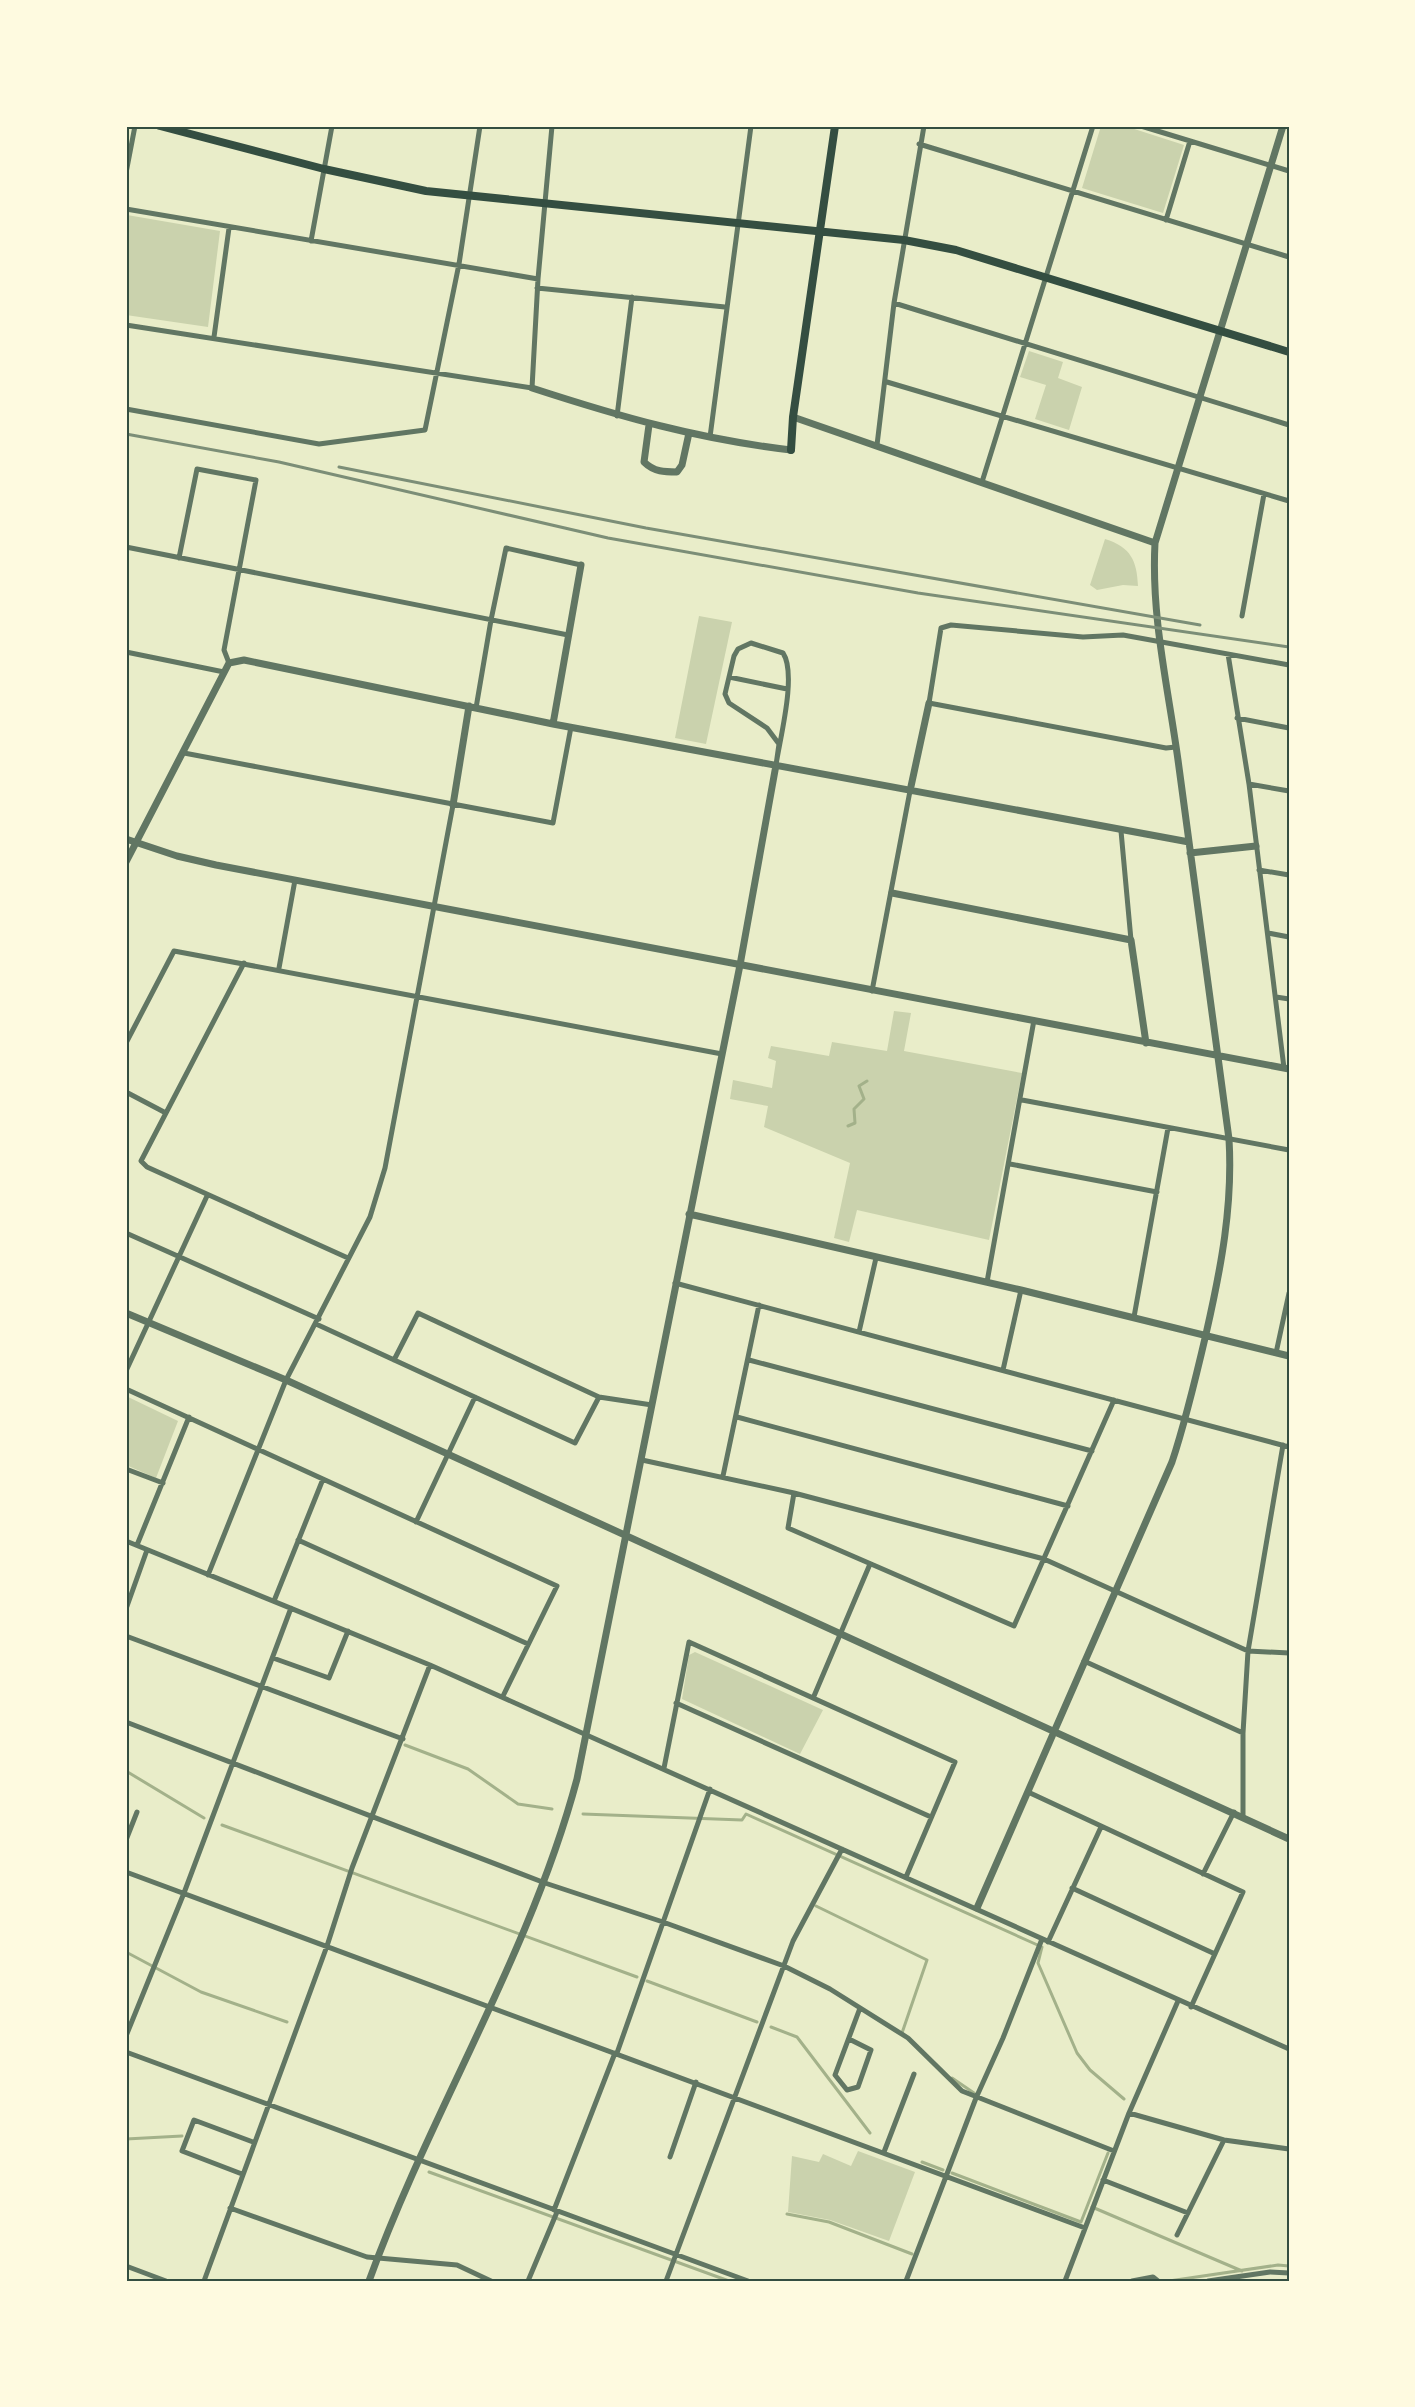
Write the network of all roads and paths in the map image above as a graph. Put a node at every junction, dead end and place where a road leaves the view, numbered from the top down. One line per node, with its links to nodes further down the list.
1 (135, 126): 17 (street)
2 (160, 126): 15 (main road)
3 (332, 126): 15 (street)
4 (480, 126): 19 (street)
5 (552, 126): 20 (street)
6 (751, 126): 23 (street)
7 (835, 126): 25 (main road)
8 (924, 126): 13 (street)
9 (1093, 126): 18 (street)
10 (1141, 126): 12 (street)
11 (1282, 126): 14 (street)
12 (1190, 141): 14 (street); 22 (street)
13 (919, 144): 18 (street); 26 (street)
14 (1270, 165): 16 (street); 28 (street)
15 (324, 169): 19 (main road); 27 (street)
16 (1289, 171)
17 (126, 173)
18 (1074, 189): 22 (street); 31 (street)
19 (470, 196): 20 (main road); 30 (street)
20 (546, 204): 23 (main road); 32 (street)
21 (126, 209): 24 (street)
22 (1166, 220): 28 (street)
23 (738, 224): 25 (main road); 36 (street)
24 (229, 228): 27 (street); 39 (street)
25 (822, 231): 26 (main road); 49 (main road)
26 (904, 240): 31 (main road); 35 (street)
27 (311, 241): 30 (street)
28 (1247, 245): 29 (street); 38 (street)
29 (1289, 258)
30 (459, 264): 32 (street); 42 (street)
31 (1047, 277): 38 (main road); 40 (street)
32 (538, 279): 33 (street)
33 (537, 288): 34 (street); 44 (street)
34 (632, 297): 36 (street); 48 (street)
35 (894, 303): 40 (street); 43 (street)
36 (725, 306): 53 (street)
37 (126, 325): 39 (street)
38 (1220, 331): 41 (main road); 45 (street)
39 (214, 338): 42 (street)
40 (1026, 342): 45 (street); 47 (street)
41 (1289, 352)
42 (437, 373): 44 (street); 46 (street)
43 (887, 382): 47 (street); 54 (street)
44 (532, 388): 48 (street)
45 (1200, 398): 51 (street); 56 (street)
46 (126, 409)
47 (1003, 415): 56 (street); 57 (street)
48 (617, 416): 50 (street)
49 (793, 417): 54 (street); 55 (main road)
50 (649, 425): 52 (street); 52 (street)
51 (1289, 425)
52 (689, 433): 53 (street)
53 (710, 437): 55 (street)
54 (877, 445): 57 (street)
55 (791, 450)
56 (1179, 468): 58 (street); 60 (street)
57 (982, 482): 60 (street)
58 (1264, 494): 59 (street); 65 (street)
59 (1289, 501)
60 (1155, 543): 68 (street)
61 (126, 548): 62 (street)
62 (179, 558): 64 (street); 64 (street)
63 (581, 565): 66 (street); 67 (street)
64 (241, 570): 66 (street); 71 (street)
65 (1242, 616)
66 (491, 620): 67 (street); 77 (street)
67 (568, 635): 79 (street)
68 (1158, 640): 70 (street); 76 (street); 82 (street)
69 (126, 652): 73 (street)
70 (1228, 654): 72 (street); 78 (street)
71 (229, 663): 73 (street); 77 (street)
72 (1289, 665)
73 (224, 672): 83 (street)
74 (729, 677): 75 (street); 75 (street); 84 (street)
75 (787, 689): 84 (street)
76 (929, 703): 82 (street); 86 (street)
77 (473, 707): 79 (street); 88 (street)
78 (1237, 718): 81 (street); 85 (street)
79 (553, 724): 80 (street)
80 (572, 727): 84 (street); 88 (street)
81 (1289, 728)
82 (1176, 747): 91 (street)
83 (184, 753): 88 (street); 92 (street)
84 (776, 765): 86 (street); 105 (street)
85 (1249, 784): 87 (street); 93 (street)
86 (910, 790): 89 (street); 99 (street)
87 (1289, 791)
88 (453, 805): 100 (street)
89 (1120, 831): 91 (street); 103 (street)
90 (126, 838): 92 (street)
91 (1189, 842): 94 (street)
92 (136, 843): 95 (street); 98 (street)
93 (1256, 846): 94 (street); 96 (street)
94 (1190, 853): 115 (street)
95 (126, 862)
96 (1259, 870): 97 (street); 101 (street)
97 (1289, 875)
98 (295, 880): 100 (street); 106 (street)
99 (892, 893): 103 (street); 107 (street)
100 (432, 906): 105 (street); 109 (street)
101 (1268, 933): 102 (street); 108 (street)
102 (1289, 937)
103 (1131, 940): 113 (street)
104 (244, 963): 106 (street); 112 (street); 119 (street)
105 (740, 965): 107 (street); 114 (street)
106 (279, 968): 109 (street)
107 (872, 991): 111 (street)
108 (1276, 997): 110 (street); 116 (street)
109 (417, 998): 114 (street); 129 (street)
110 (1289, 999)
111 (1034, 1020): 113 (street); 118 (street)
112 (126, 1043)
113 (1146, 1043): 115 (street)
114 (722, 1054): 126 (street)
115 (1218, 1057): 116 (street); 121 (street)
116 (1287, 1068)
117 (126, 1092): 119 (street)
118 (1022, 1100): 120 (street); 123 (street)
119 (164, 1112): 125 (street)
120 (1168, 1128): 121 (street); 124 (street)
121 (1229, 1138): 122 (street); 141 (street)
122 (1289, 1150)
123 (1010, 1164): 124 (street); 131 (street)
124 (1157, 1192): 137 (street)
125 (207, 1196): 128 (street); 129 (street)
126 (689, 1214): 130 (street); 132 (street)
127 (126, 1233): 128 (street)
128 (180, 1257): 138 (street); 139 (street)
129 (348, 1258): 138 (street)
130 (876, 1258): 131 (street); 140 (street)
131 (987, 1282): 133 (street)
132 (675, 1283): 135 (street); 153 (street)
133 (1021, 1290): 137 (street); 146 (street)
134 (1289, 1293): 142 (street)
135 (759, 1305): 140 (street); 145 (street)
136 (126, 1313): 139 (street)
137 (1134, 1317): 141 (street)
138 (317, 1322): 144 (street); 148 (street)
139 (148, 1323): 147 (street); 148 (street)
140 (859, 1332): 146 (street)
141 (1206, 1335): 142 (street); 156 (street)
142 (1276, 1353): 143 (street)
143 (1289, 1356)
144 (394, 1360): 150 (street); 151 (street)
145 (749, 1360): 154 (street); 159 (street)
146 (1002, 1370): 152 (street)
147 (126, 1371)
148 (286, 1380): 158 (street); 160 (street)
149 (126, 1389): 155 (street)
150 (475, 1397): 151 (street); 160 (street)
151 (599, 1397): 153 (street)
152 (1114, 1400): 156 (street); 159 (street)
153 (652, 1405): 161 (street)
154 (737, 1417): 163 (street); 167 (street)
155 (189, 1418): 158 (street); 165 (street)
156 (1186, 1420): 157 (street); 177 (street)
157 (1286, 1446): 185 (street)
158 (258, 1449): 164 (street); 176 (street)
159 (1092, 1451): 167 (street)
160 (447, 1455): 168 (street); 169 (street)
161 (642, 1460): 163 (street); 169 (street)
162 (126, 1469): 165 (street)
163 (723, 1476): 166 (street)
164 (323, 1479): 168 (street); 170 (street)
165 (163, 1483): 172 (street)
166 (794, 1493): 174 (street); 175 (street)
167 (1068, 1506): 174 (street)
168 (416, 1522): 184 (street)
169 (628, 1537): 182 (street); 197 (street)
170 (298, 1540): 178 (street); 184 (street)
171 (126, 1541): 172 (street)
172 (137, 1545): 173 (street)
173 (147, 1550): 176 (street); 180 (street)
174 (1044, 1559): 175 (street); 177 (street)
175 (870, 1564): 182 (street)
176 (208, 1575): 178 (street)
177 (1115, 1591): 185 (street); 188 (street)
178 (274, 1601): 179 (street)
179 (291, 1608): 181 (street); 187 (street)
180 (126, 1609)
181 (348, 1631): 187 (street); 189 (street)
182 (841, 1634): 192 (street); 195 (street)
183 (126, 1636): 190 (street)
184 (528, 1644): 191 (street)
185 (1248, 1651): 186 (street); 196 (street)
186 (1289, 1653)
187 (273, 1658): 190 (street)
188 (1084, 1661): 195 (street); 196 (street)
189 (430, 1665): 191 (street); 198 (street)
190 (262, 1688): 198 (street); 199 (street)
191 (502, 1696): 197 (street)
192 (814, 1696): 193 (street); 206 (street)
193 (676, 1703): 200 (street); 206 (street)
194 (126, 1722): 199 (street)
195 (1054, 1731): 202 (street); 204 (street)
196 (1243, 1732): 207 (street)
197 (588, 1734): 200 (street); 215 (street)
198 (403, 1739): 205 (street)
199 (234, 1762): 205 (street); 217 (street)
200 (664, 1768): 201 (street)
201 (710, 1790): 211 (street); 219 (street)
202 (1028, 1792): 208 (street); 218 (street)
203 (136, 1812): 210 (street)
204 (1234, 1812): 207 (street); 213 (street)
205 (374, 1815): 215 (street); 222 (street)
206 (931, 1817): 214 (street)
207 (1244, 1817): 209 (street)
208 (1101, 1827): 213 (street); 216 (street)
209 (1289, 1839)
210 (126, 1840)
211 (842, 1849): 214 (street); 224 (street)
212 (126, 1872): 217 (street)
213 (1203, 1874): 223 (street)
214 (906, 1878): 218 (street)
215 (545, 1883): 219 (street); 226 (street)
216 (1072, 1888): 221 (street); 223 (street)
217 (184, 1893): 222 (street); 229 (street)
218 (977, 1908): 220 (street)
219 (663, 1922): 224 (street); 233 (street)
220 (1041, 1939): 221 (street); 237 (street)
221 (1048, 1942): 225 (street)
222 (327, 1946): 226 (street); 238 (street)
223 (1215, 1954): 227 (street)
224 (784, 1966): 228 (street); 236 (street)
225 (1178, 2001): 227 (street); 239 (street)
226 (490, 2007): 233 (street); 246 (street)
227 (1191, 2007): 231 (street)
228 (860, 2008): 230 (street); 237 (street)
229 (126, 2036)
230 (849, 2039): 230 (street)
231 (1289, 2049)
232 (126, 2052): 238 (street)
233 (616, 2053): 235 (street); 251 (street)
234 (914, 2074): 244 (street)
235 (696, 2082): 236 (street); 245 (street)
236 (735, 2096): 244 (street); 255 (street)
237 (975, 2098): 243 (street); 248 (street)
238 (267, 2104): 241 (street); 246 (street)
239 (1129, 2113): 240 (street); 243 (street)
240 (1224, 2140): 242 (street); 252 (street)
241 (253, 2142): 247 (street); 247 (street)
242 (1289, 2149)
243 (1114, 2151): 249 (street)
244 (884, 2152): 248 (street)
245 (670, 2157)
246 (419, 2161): 251 (street); 256 (street)
247 (242, 2174): 250 (street)
248 (946, 2176): 253 (street); 267 (street)
249 (1103, 2180): 252 (street); 253 (street)
250 (230, 2208): 256 (street); 261 (street)
251 (556, 2211): 255 (street); 264 (street)
252 (1188, 2213): 254 (street)
253 (1085, 2228): 268 (street)
254 (1177, 2235)
255 (677, 2256): 265 (street); 266 (street)
256 (378, 2257): 262 (street); 263 (street)
257 (126, 2266): 260 (street)
258 (1270, 2272): 259 (street); 271 (street); 272 (street)
259 (1289, 2273)
260 (166, 2281)
261 (204, 2281)
262 (369, 2281)
263 (491, 2281)
264 (528, 2281)
265 (666, 2281)
266 (748, 2281)
267 (906, 2281)
268 (1065, 2281)
269 (1132, 2281): 270 (street)
270 (1157, 2281)
271 (1208, 2281)
272 (1267, 2281)

